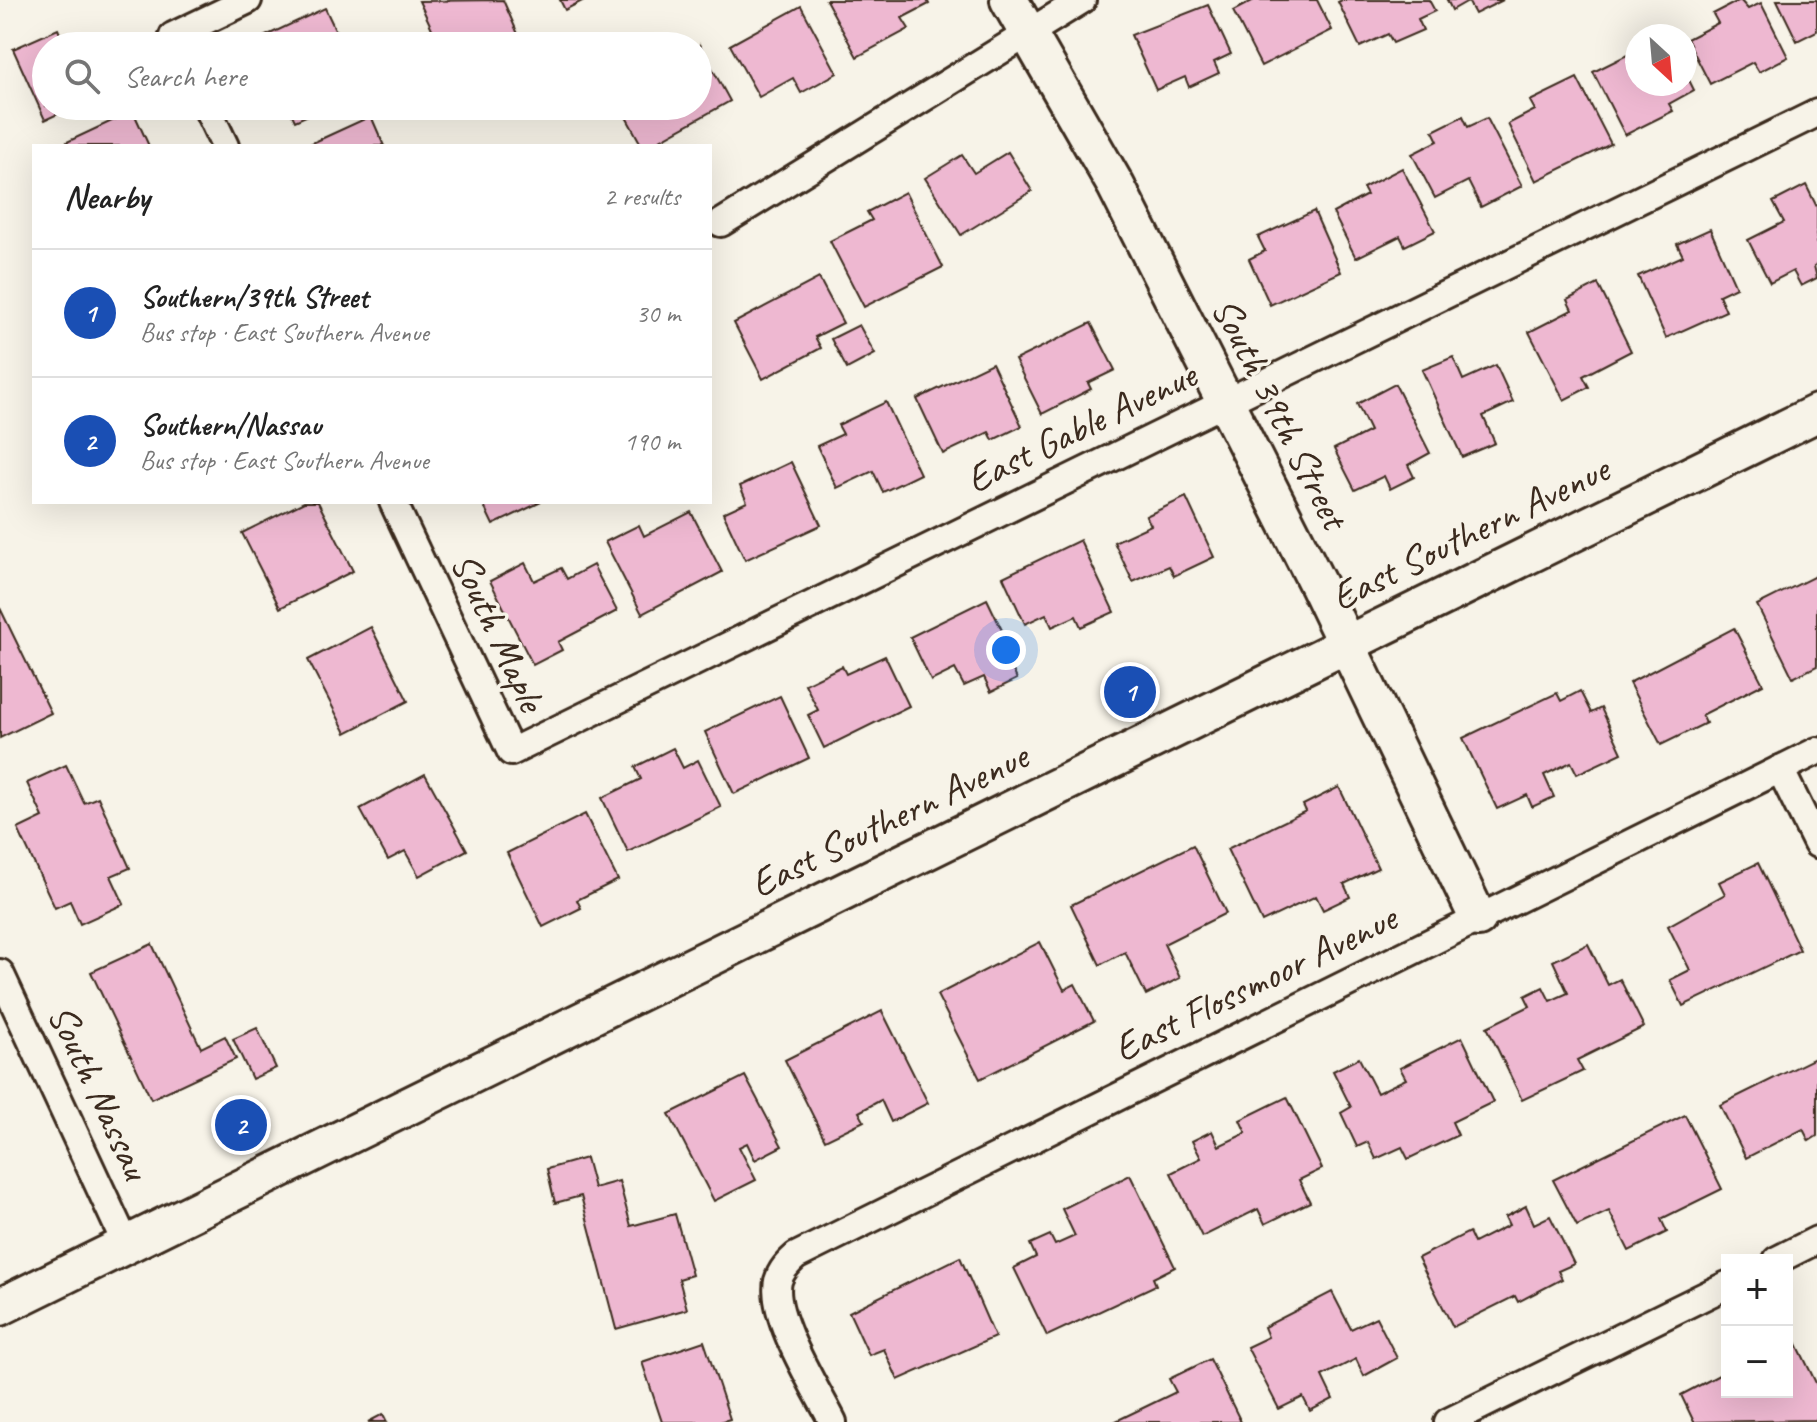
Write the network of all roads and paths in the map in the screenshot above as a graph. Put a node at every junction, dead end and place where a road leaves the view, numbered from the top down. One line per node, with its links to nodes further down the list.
1 (248, 0): 4 (street)
2 (1009, 0): 5 (main road, South 39th Street)
3 (1082, 0): 5 (street)
4 (191, 32)
5 (1029, 32): 9 (street); 10 (main road, South 39th Street)
6 (1817, 113): 10 (street, East Gable Avenue)
7 (213, 120): 8 (street)
8 (224, 144)
9 (721, 223)
10 (1224, 401): 13 (main road, South 39th Street); 15 (street, East Gable Avenue)
11 (1817, 413): 13 (main road, East Southern Avenue)
12 (394, 504): 15 (street, South Maple)
13 (1346, 643): 18 (main road, South 39th Street); 21 (main road, East Southern Avenue)
14 (1817, 751): 16 (street, East Flossmoor Avenue)
15 (511, 752)
16 (1780, 769): 17 (street); 18 (street, East Flossmoor Avenue)
17 (1817, 844)
18 (1478, 918): 25 (street, East Flossmoor Avenue)
19 (0, 973): 21 (street, South Nassau)
20 (1817, 1240): 22 (street)
21 (126, 1244): 24 (main road, East Southern Avenue)
22 (1789, 1254)
23 (1721, 1288): 26 (street)
24 (0, 1307)
25 (833, 1422)
26 (1448, 1422)

